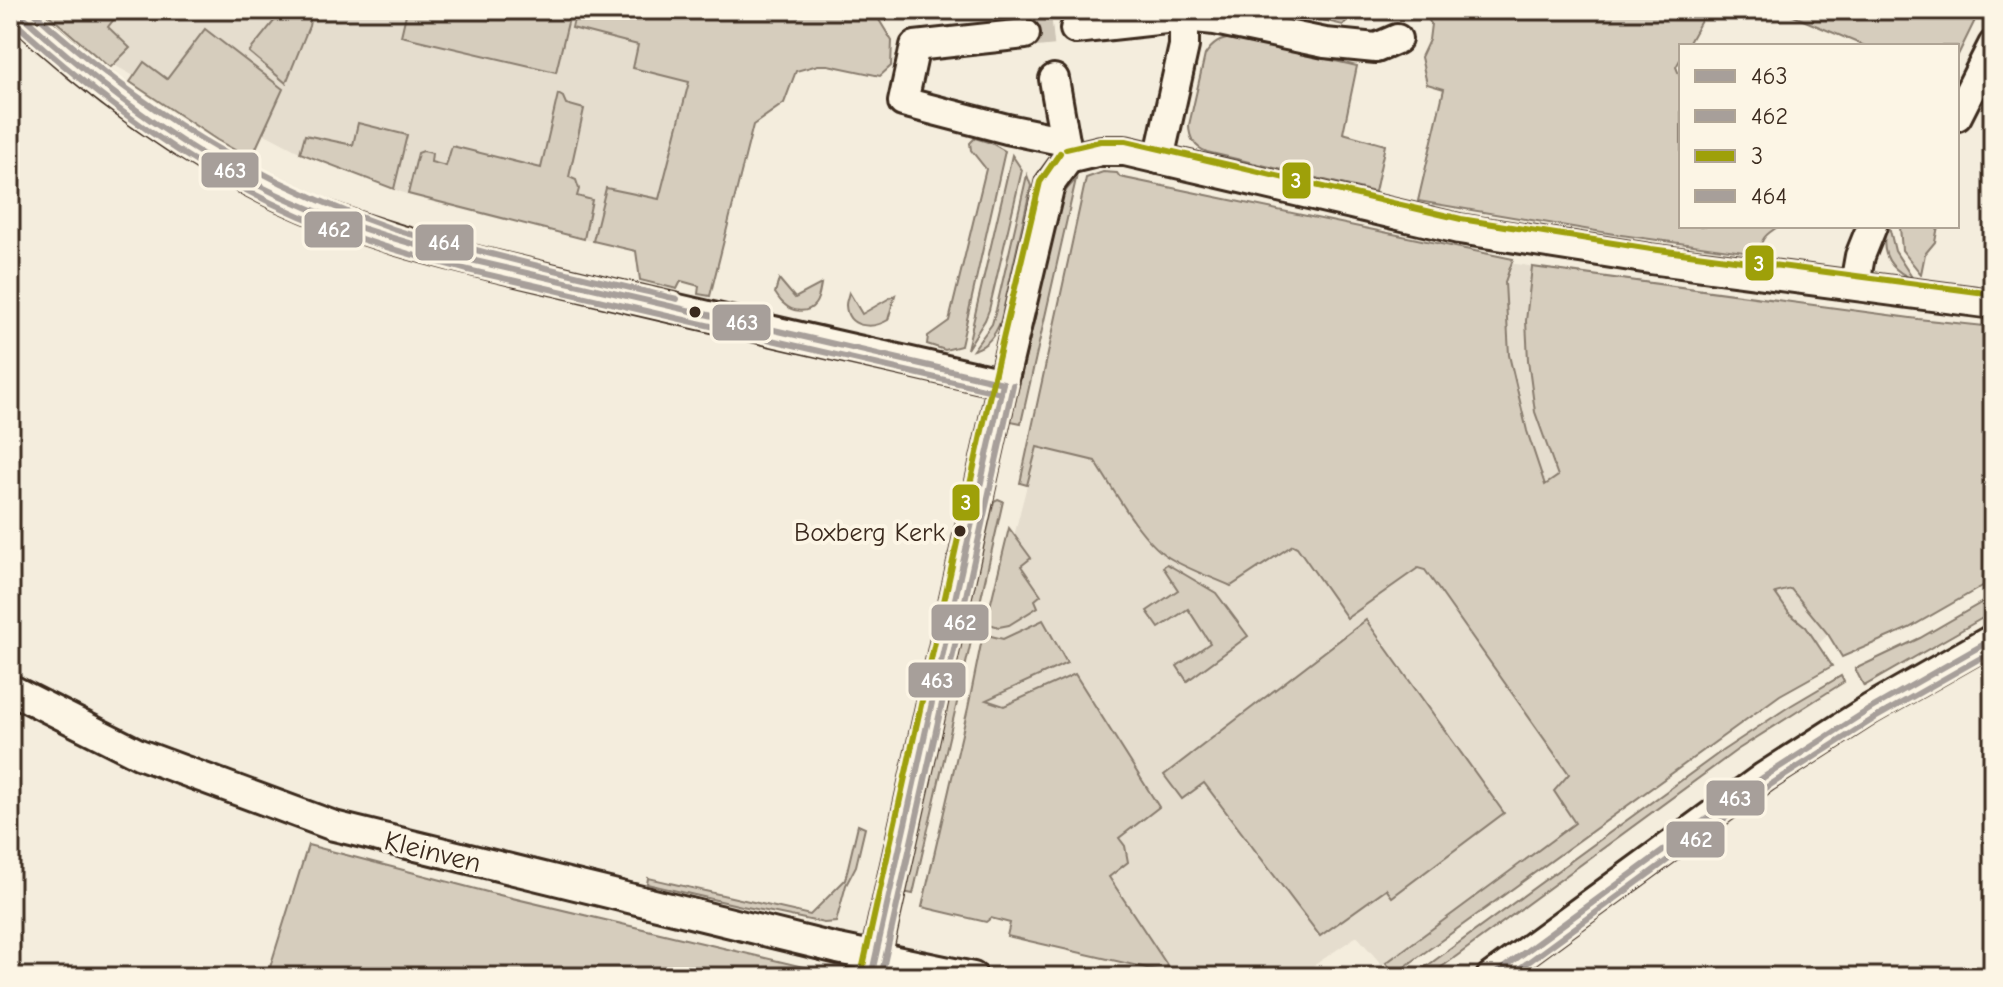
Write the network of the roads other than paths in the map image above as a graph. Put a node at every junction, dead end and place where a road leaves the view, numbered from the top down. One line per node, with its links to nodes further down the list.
1 (16, 10): 14 (street)
2 (1184, 17): 3 (street); 5 (street); 10 (street)
3 (1075, 29)
4 (1025, 34): 9 (street)
5 (1397, 39)
6 (1993, 45): 8 (street)
7 (1054, 79): 9 (street)
8 (1959, 112)
9 (1066, 150): 10 (street); 14 (street)
10 (1159, 159): 12 (street)
11 (1871, 228): 12 (street)
12 (1855, 284): 13 (street)
13 (1993, 304)
14 (1003, 383): 17 (street)
15 (1993, 639): 19 (street)
16 (10, 689): 17 (street, Kleinven)
17 (873, 967): 18 (street, Kleinven)
18 (973, 977)
19 (1491, 977)

